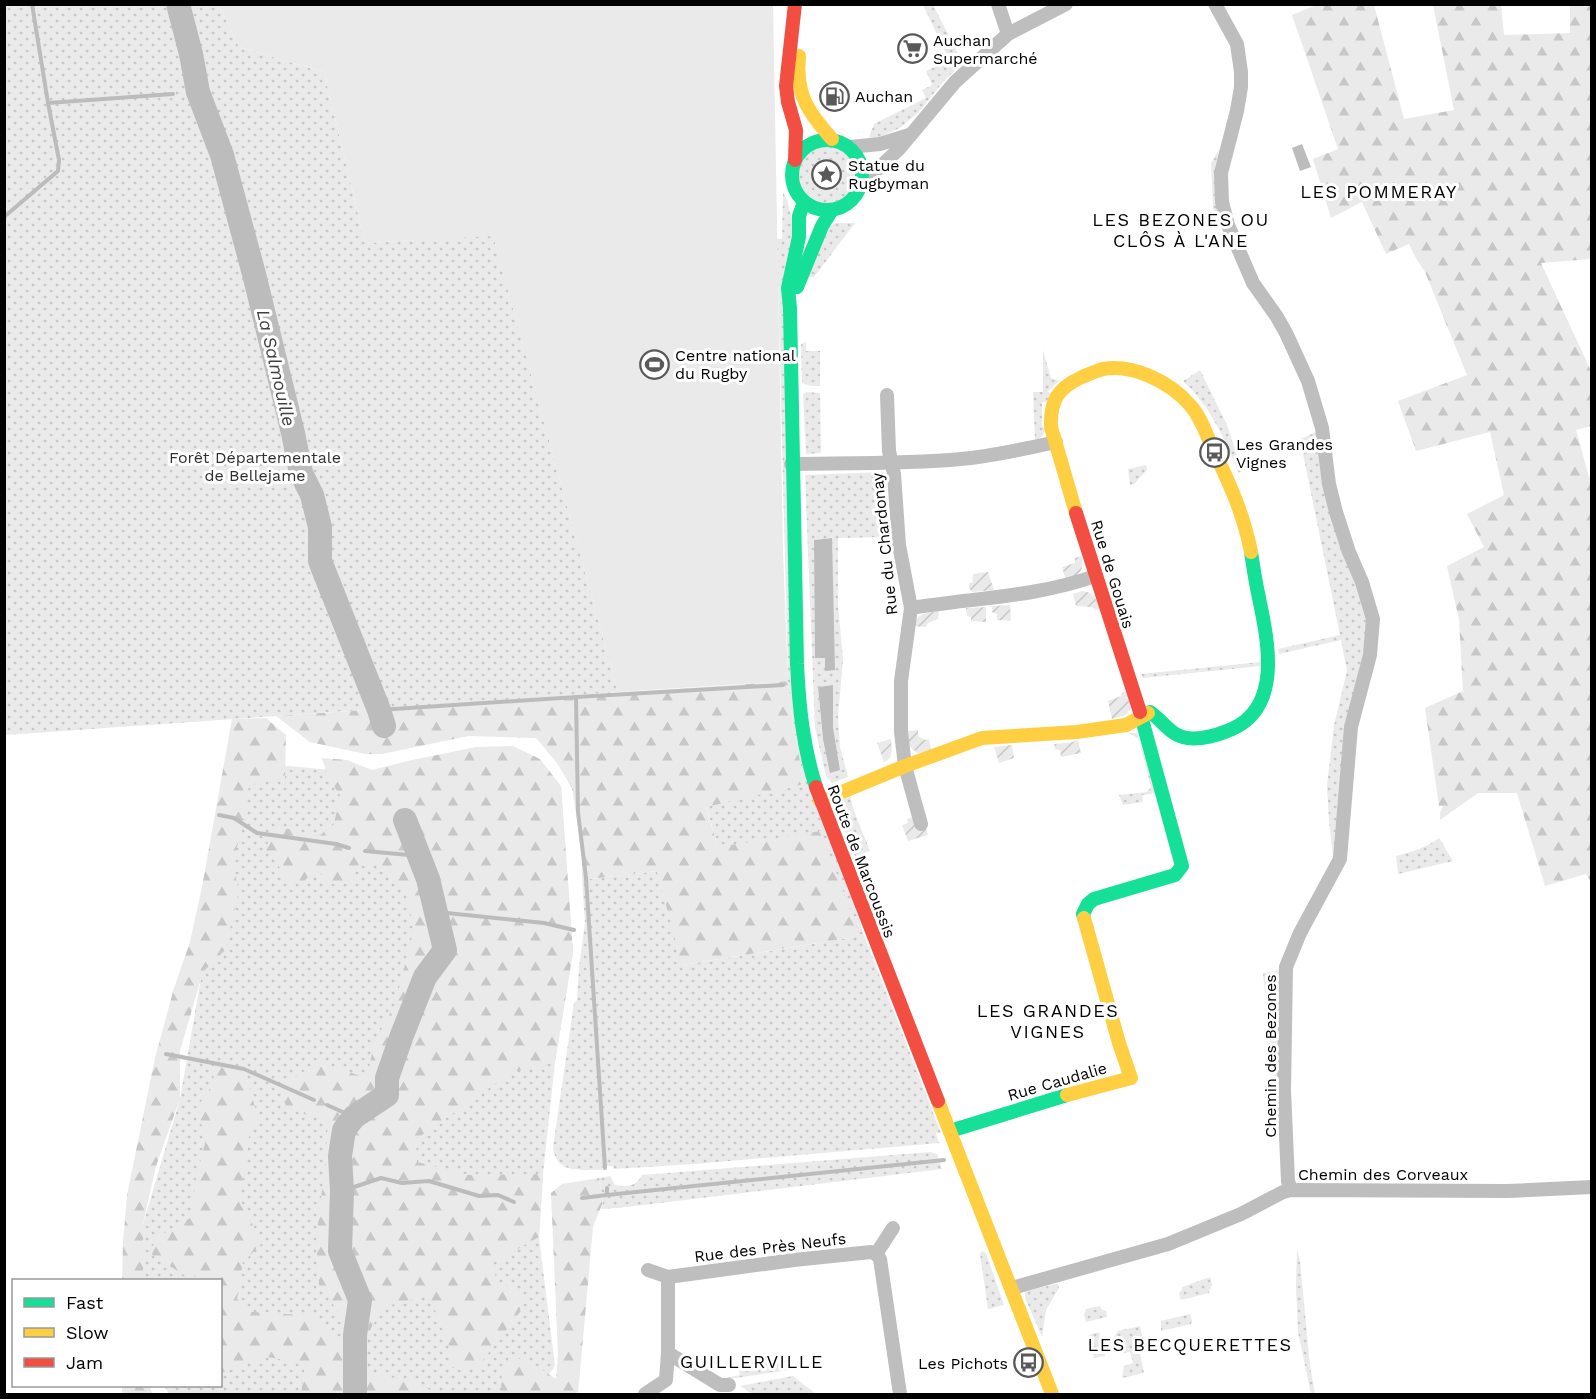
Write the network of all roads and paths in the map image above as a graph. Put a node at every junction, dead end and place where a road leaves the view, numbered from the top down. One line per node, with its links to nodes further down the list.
1 (795, 4): 10 (street)
2 (804, 4): 8 (street)
3 (998, 4): 6 (street)
4 (1066, 4): 6 (street)
5 (1215, 4): 27 (street, Chemin des Bezones)
6 (1008, 34): 7 (street)
7 (911, 135): 9 (street); 11 (street)
8 (832, 139): 9 (street); 10 (street)
9 (850, 147): 11 (street)
10 (795, 160): 12 (street)
11 (862, 184): 13 (street)
12 (804, 202): 13 (street); 14 (street, Route de Marcoussis)
13 (832, 210): 14 (street)
14 (790, 308): 18 (street, Route de Marcoussis)
15 (887, 395): 17 (street, Rue du Chardonay)
16 (1056, 442): 17 (street); 19 (street, Rue de Gouais); 21 (street, Rue de Gouais)
17 (892, 462): 18 (street); 20 (street, Rue du Chardonay)
18 (792, 464): 23 (street, Route de Marcoussis)
19 (1095, 576): 20 (street); 21 (street, Rue de Gouais)
20 (911, 608): 22 (street, Rue du Chardonay)
21 (1142, 715): 22 (street); 25 (street, Rue Caudalie)
22 (905, 766): 23 (street); 24 (street, Rue du Chardonay)
23 (820, 801): 25 (street, Route de Marcoussis)
24 (921, 824)
25 (950, 1131): 32 (street, Route de Marcoussis)
26 (1592, 1187): 27 (street, Chemin des Corveaux)
27 (1291, 1190): 32 (street, Chemin des Corveaux)
28 (893, 1228): 29 (street)
29 (876, 1254): 31 (street, Rue des Près Neufs); 36 (street)
30 (648, 1270): 31 (street, Rue des Près Neufs)
31 (668, 1276): 33 (street)
32 (1012, 1288): 37 (street, Route de Marcoussis)
33 (668, 1353): 34 (street); 35 (street)
34 (729, 1385)
35 (645, 1395)
36 (900, 1395)
37 (1052, 1395)

